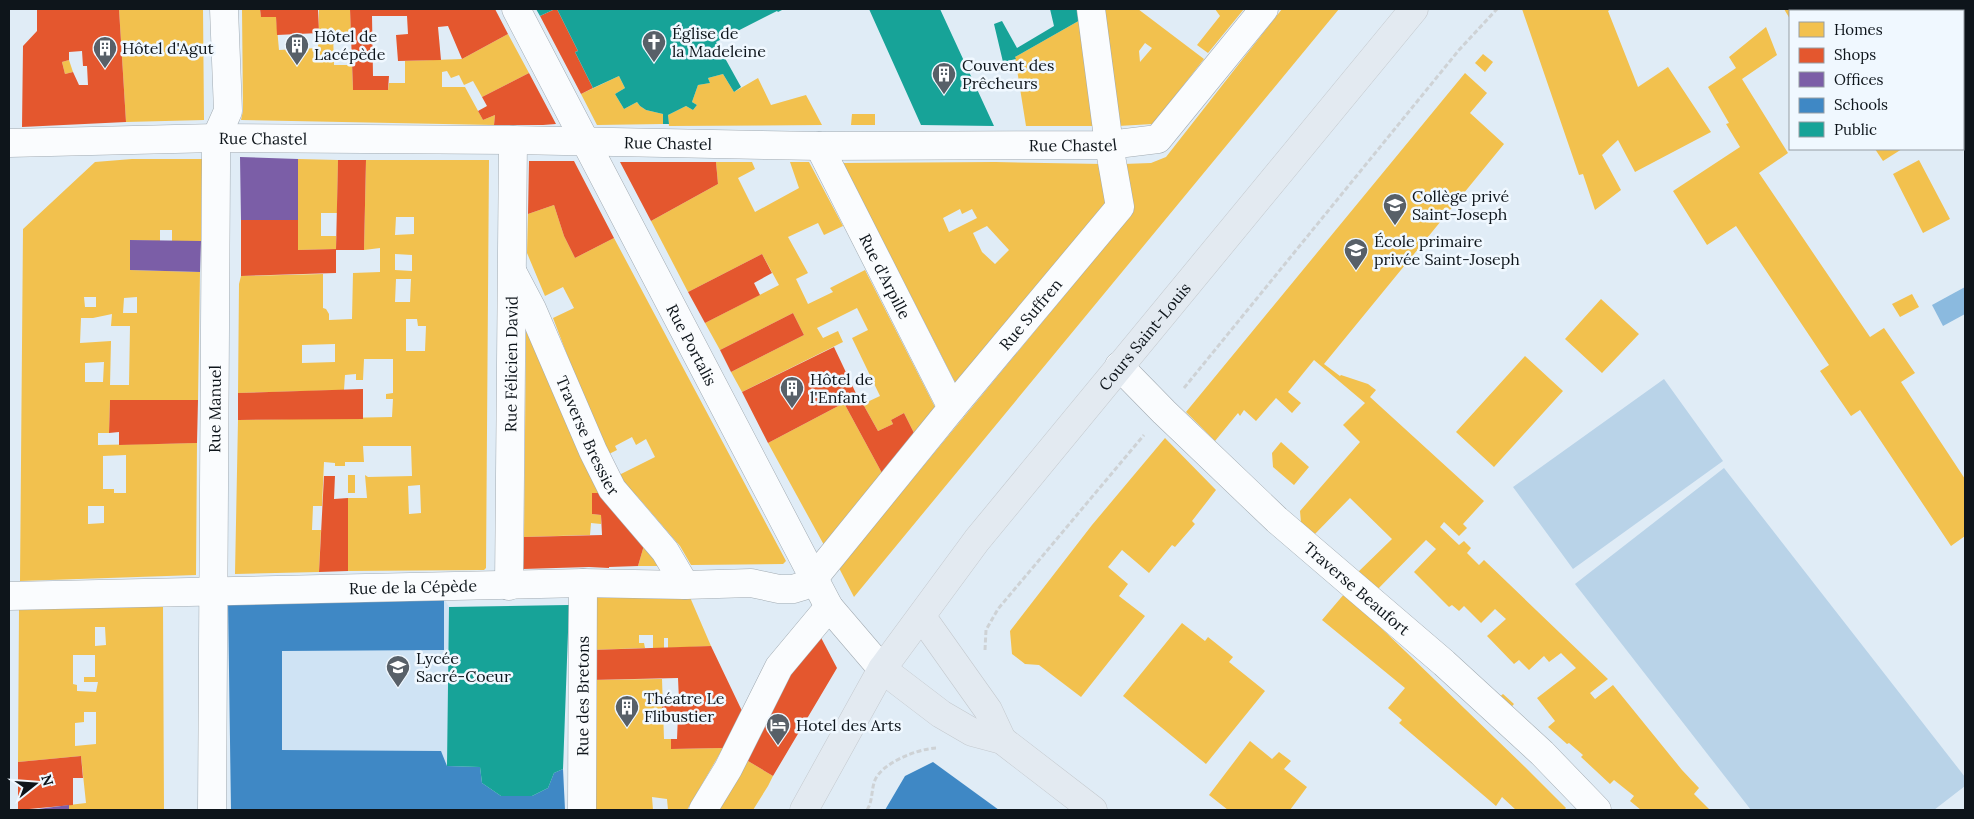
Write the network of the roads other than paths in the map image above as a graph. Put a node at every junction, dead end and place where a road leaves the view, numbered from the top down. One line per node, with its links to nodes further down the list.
1 (224, 9): 6 (street, Rue Manuel)
2 (516, 9): 8 (street, Rue Portalis)
3 (1091, 9): 10 (street, Rue Suffren)
4 (1264, 9): 10 (street, Rue Chastel)
5 (1414, 9): 13 (main road, Cours Saint-Louis)
6 (216, 138): 7 (street, Rue Chastel); 9 (street, Rue Chastel); 19 (street, Rue Manuel)
7 (513, 140): 8 (street, Rue Chastel); 12 (street, Rue Félicien David)
8 (585, 142): 11 (street, Rue Chastel); 15 (street, Rue Portalis)
9 (9, 143)
10 (1109, 145): 11 (street, Rue Chastel); 14 (street, Rue Suffren)
11 (819, 146): 14 (street, Rue d'Arpille)
12 (512, 271): 17 (street, Traverse Bressier); 18 (street, Rue Félicien David)
13 (1119, 366): 22 (main road, Cours Saint-Louis); 30 (street, Traverse Beaufort)
14 (952, 408): 15 (street, Rue Suffren)
15 (814, 578): 17 (street, Rue de la Cépède); 21 (street, Rue Portalis)
16 (584, 584): 17 (street, Rue de la Cépède); 18 (street, Rue de la Cépède); 26 (street, Rue des Bretons)
17 (685, 585)
18 (509, 586): 19 (street, Rue de la Cépède)
19 (214, 590): 20 (street, Rue de la Cépède); 25 (street, Rue Manuel)
20 (9, 596)
21 (829, 606): 23 (street, Rue Portalis); 27 (street)
22 (922, 617): 23 (main road, Cours Saint-Louis); 24 (main road)
23 (882, 669): 24 (main road); 28 (main road, Cours Saint-Louis)
24 (1002, 740): 29 (main road)
25 (212, 810)
26 (582, 810)
27 (703, 810)
28 (804, 810)
29 (1093, 810)
30 (1597, 810)

